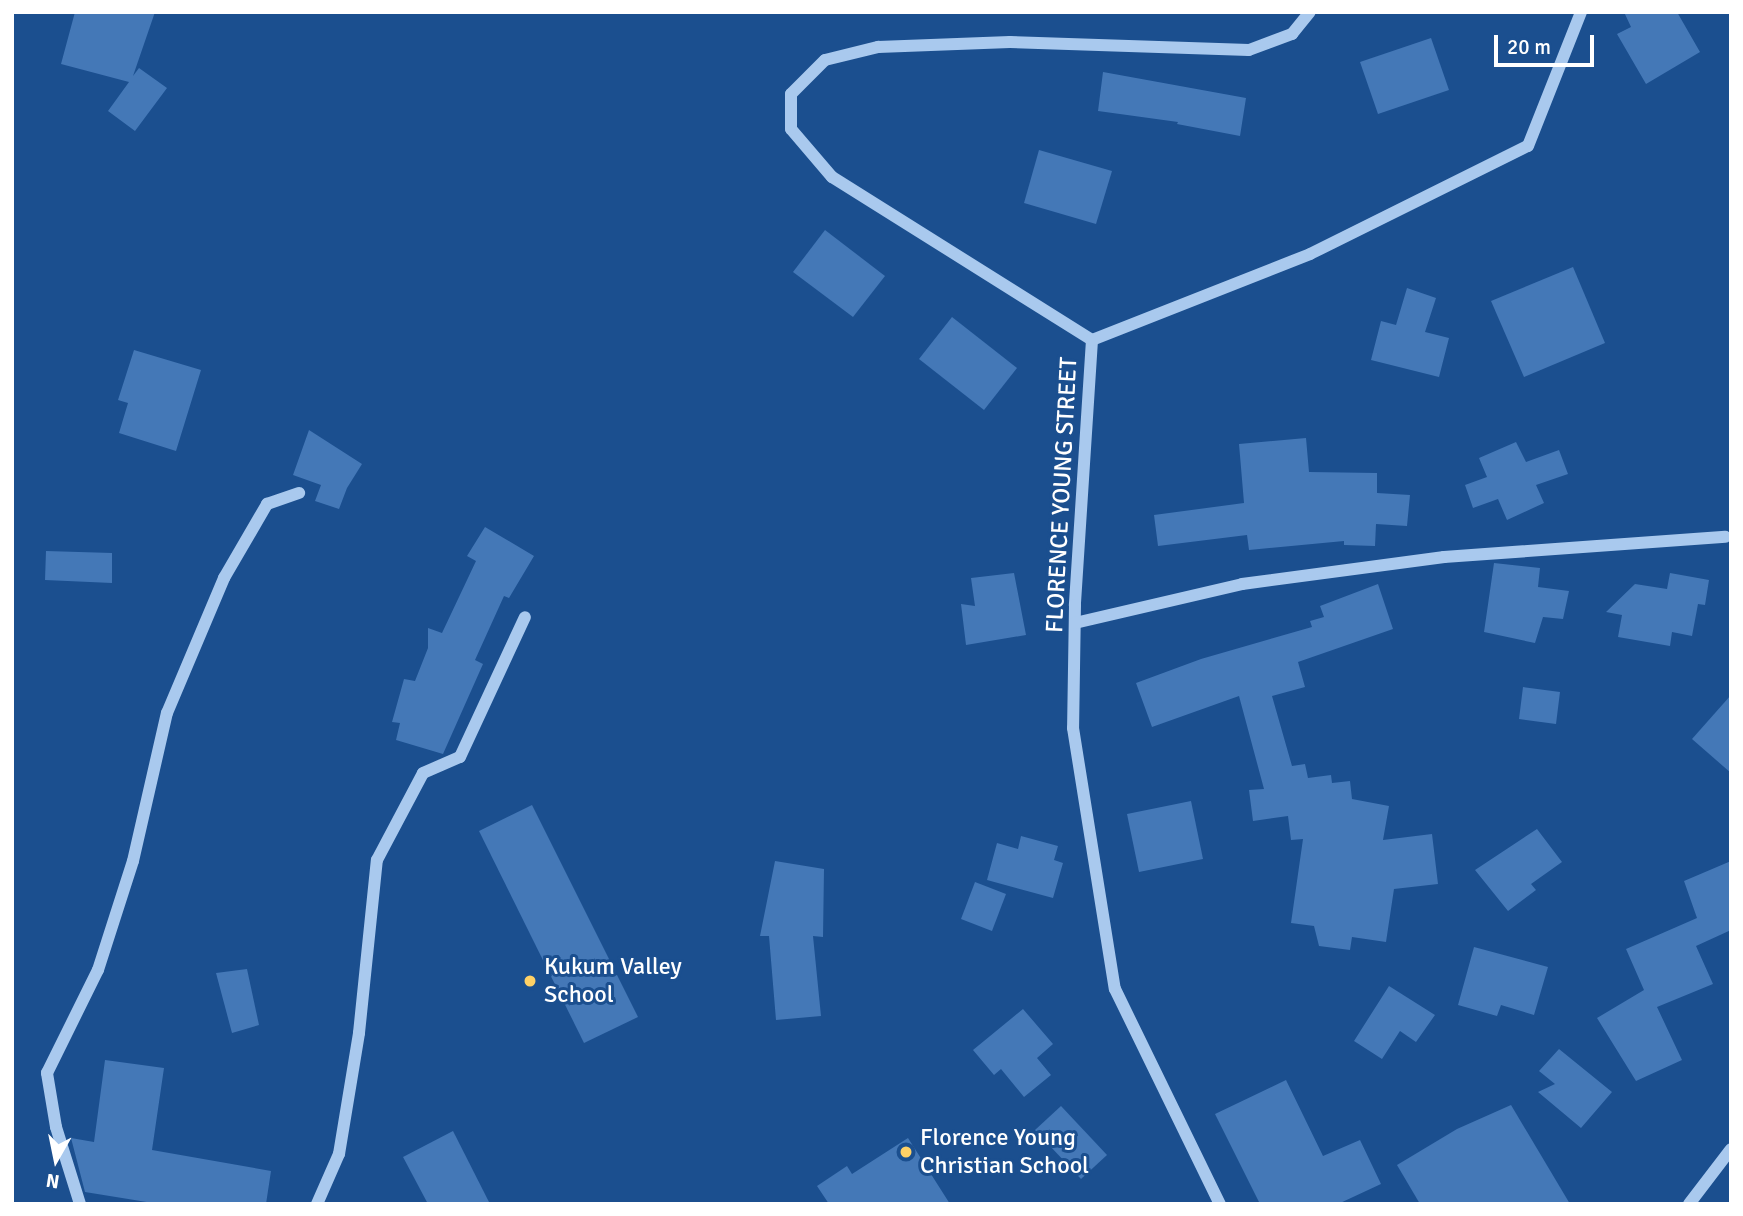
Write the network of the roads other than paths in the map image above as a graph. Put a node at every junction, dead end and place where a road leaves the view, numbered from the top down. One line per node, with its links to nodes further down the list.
1 (1310, 12): 3 (street)
2 (1581, 12): 3 (street, FLORENCE YOUNG STREET)
3 (1092, 340): 7 (street, FLORENCE YOUNG STREET)
4 (299, 492): 9 (street)
5 (1726, 537): 7 (street)
6 (525, 617): 10 (street)
7 (1075, 623): 11 (street, FLORENCE YOUNG STREET)
8 (1731, 1149): 12 (street)
9 (80, 1204)
10 (317, 1204)
11 (1220, 1204)
12 (1689, 1204)

